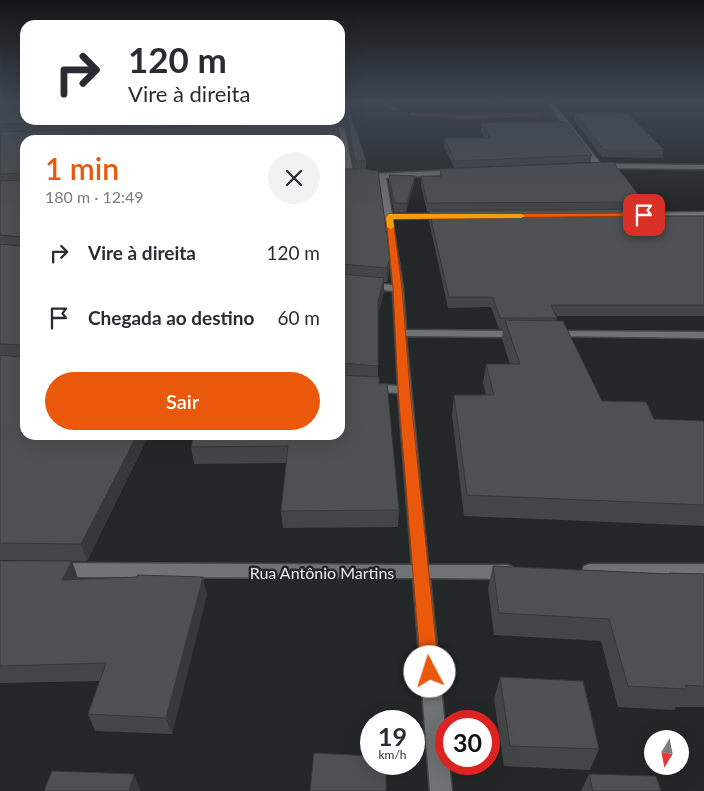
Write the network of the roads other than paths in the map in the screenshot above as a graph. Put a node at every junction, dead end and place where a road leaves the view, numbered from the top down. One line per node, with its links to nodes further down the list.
1 (577, 137): 4 (street)
2 (345, 139): 8 (street)
3 (591, 166): 4 (street)
4 (599, 166): 5 (street)
5 (704, 168)
6 (469, 171): 7 (street)
7 (382, 176): 8 (street); 13 (street)
8 (358, 177): 9 (street)
9 (345, 178)
10 (704, 214): 11 (street)
11 (624, 215)
12 (458, 216): 13 (street)
13 (389, 217): 15 (street)
14 (345, 283): 15 (street)
15 (398, 288): 16 (street)
16 (401, 333): 17 (street); 19 (street)
17 (704, 335)
18 (345, 385): 19 (street)
19 (404, 390): 23 (street)
20 (48, 570): 23 (street, Rua Antônio Martins)
21 (577, 571): 22 (street)
22 (704, 571)
23 (421, 572): 24 (street, Rua Antônio Martins); 25 (street)
24 (518, 572)
25 (441, 791)

